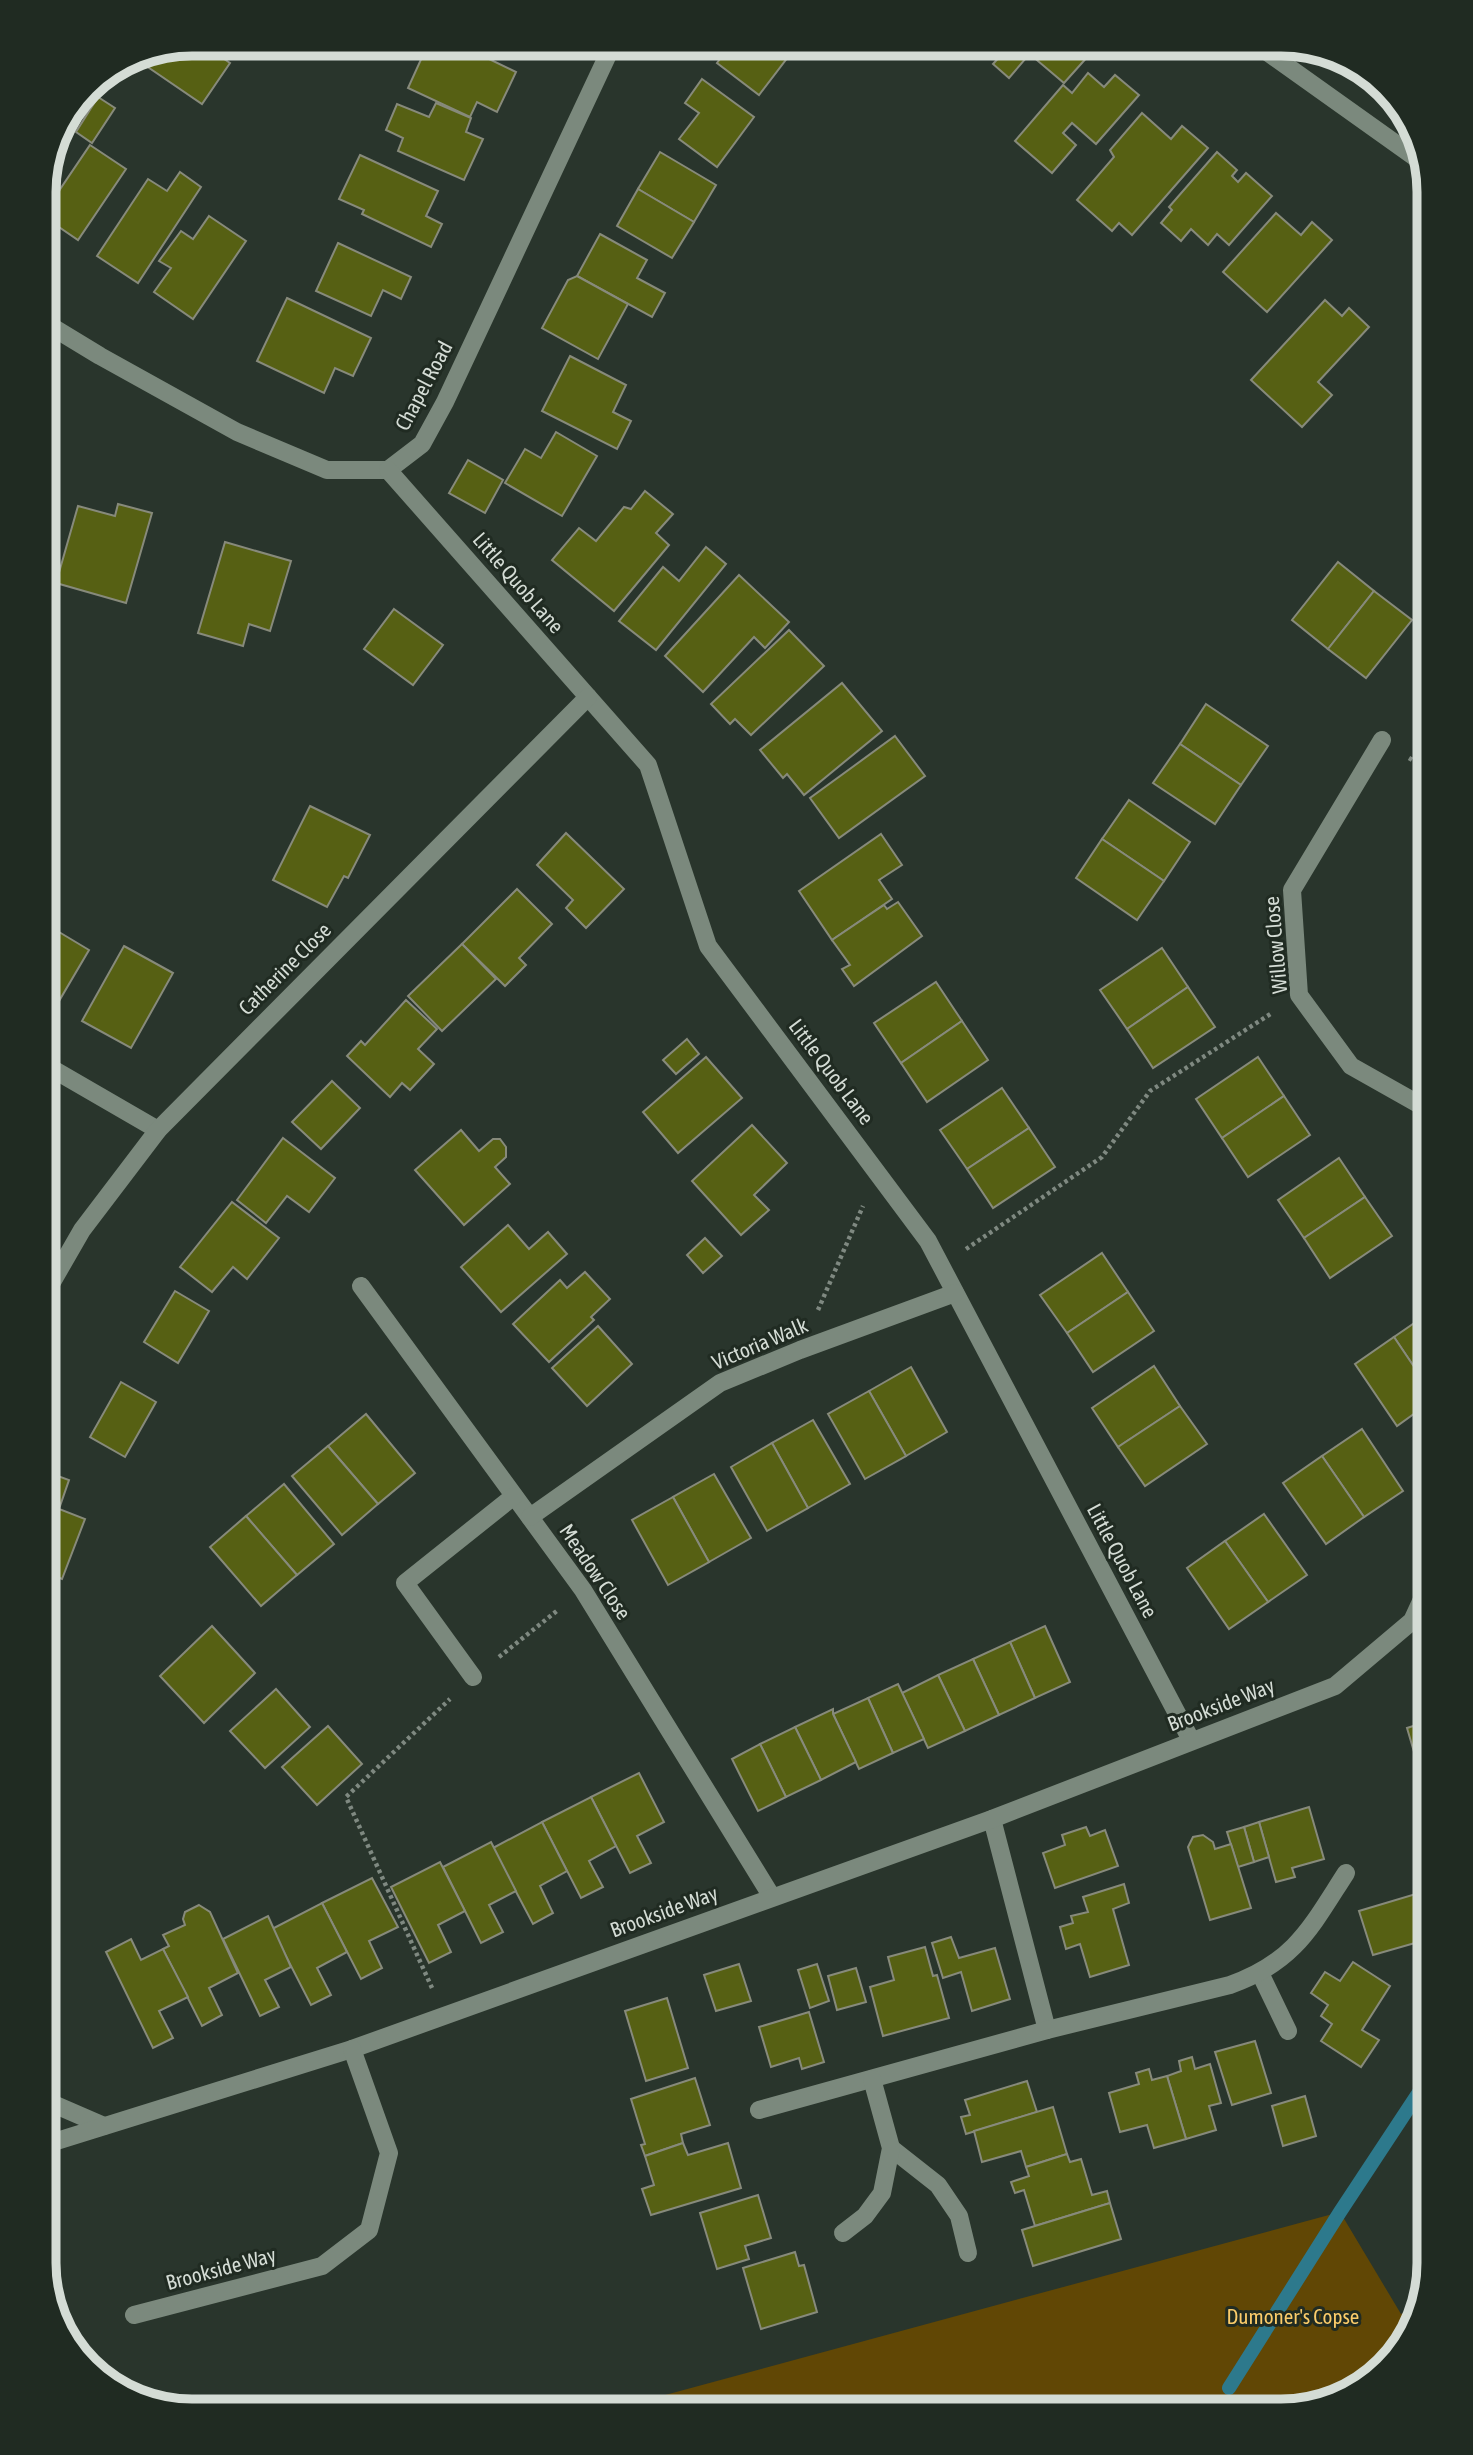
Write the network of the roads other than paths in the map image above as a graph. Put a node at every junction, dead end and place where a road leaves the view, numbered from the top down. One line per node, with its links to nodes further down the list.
1 (607, 56): 5 (street, Chapel Road)
2 (1273, 56): 3 (street)
3 (1412, 155)
4 (56, 329): 5 (street)
5 (388, 470): 6 (street, Little Quob Lane)
6 (588, 697): 10 (street, Catherine Close); 13 (street, Little Quob Lane)
7 (1382, 740): 9 (street, Willow Close)
8 (56, 1072): 10 (street)
9 (1417, 1103)
10 (158, 1130): 11 (street, Catherine Close)
11 (56, 1275)
12 (361, 1286): 14 (street, Meadow Close)
13 (955, 1293): 15 (street, Victoria Walk); 18 (street, Little Quob Lane)
14 (514, 1496): 15 (street, Meadow Close); 17 (street)
15 (530, 1517): 21 (street, Meadow Close)
16 (1417, 1610): 18 (street, Brookside Way)
17 (473, 1677)
18 (1191, 1740): 19 (street, Brookside Way)
19 (992, 1819): 21 (street, Brookside Way); 23 (street)
20 (1346, 1873): 22 (street)
21 (772, 1897): 25 (street, Brookside Way)
22 (1260, 1973): 23 (street); 24 (street)
23 (1047, 2030): 26 (street)
24 (1288, 2031)
25 (352, 2049): 29 (street, Brookside Way); 34 (street, Brookside Way)
26 (872, 2079): 28 (street); 31 (street)
27 (56, 2105): 29 (street)
28 (759, 2110)
29 (104, 2126): 30 (street, Brookside Way)
30 (56, 2141)
31 (891, 2148): 32 (street); 33 (street)
32 (843, 2233)
33 (968, 2253)
34 (134, 2315)

